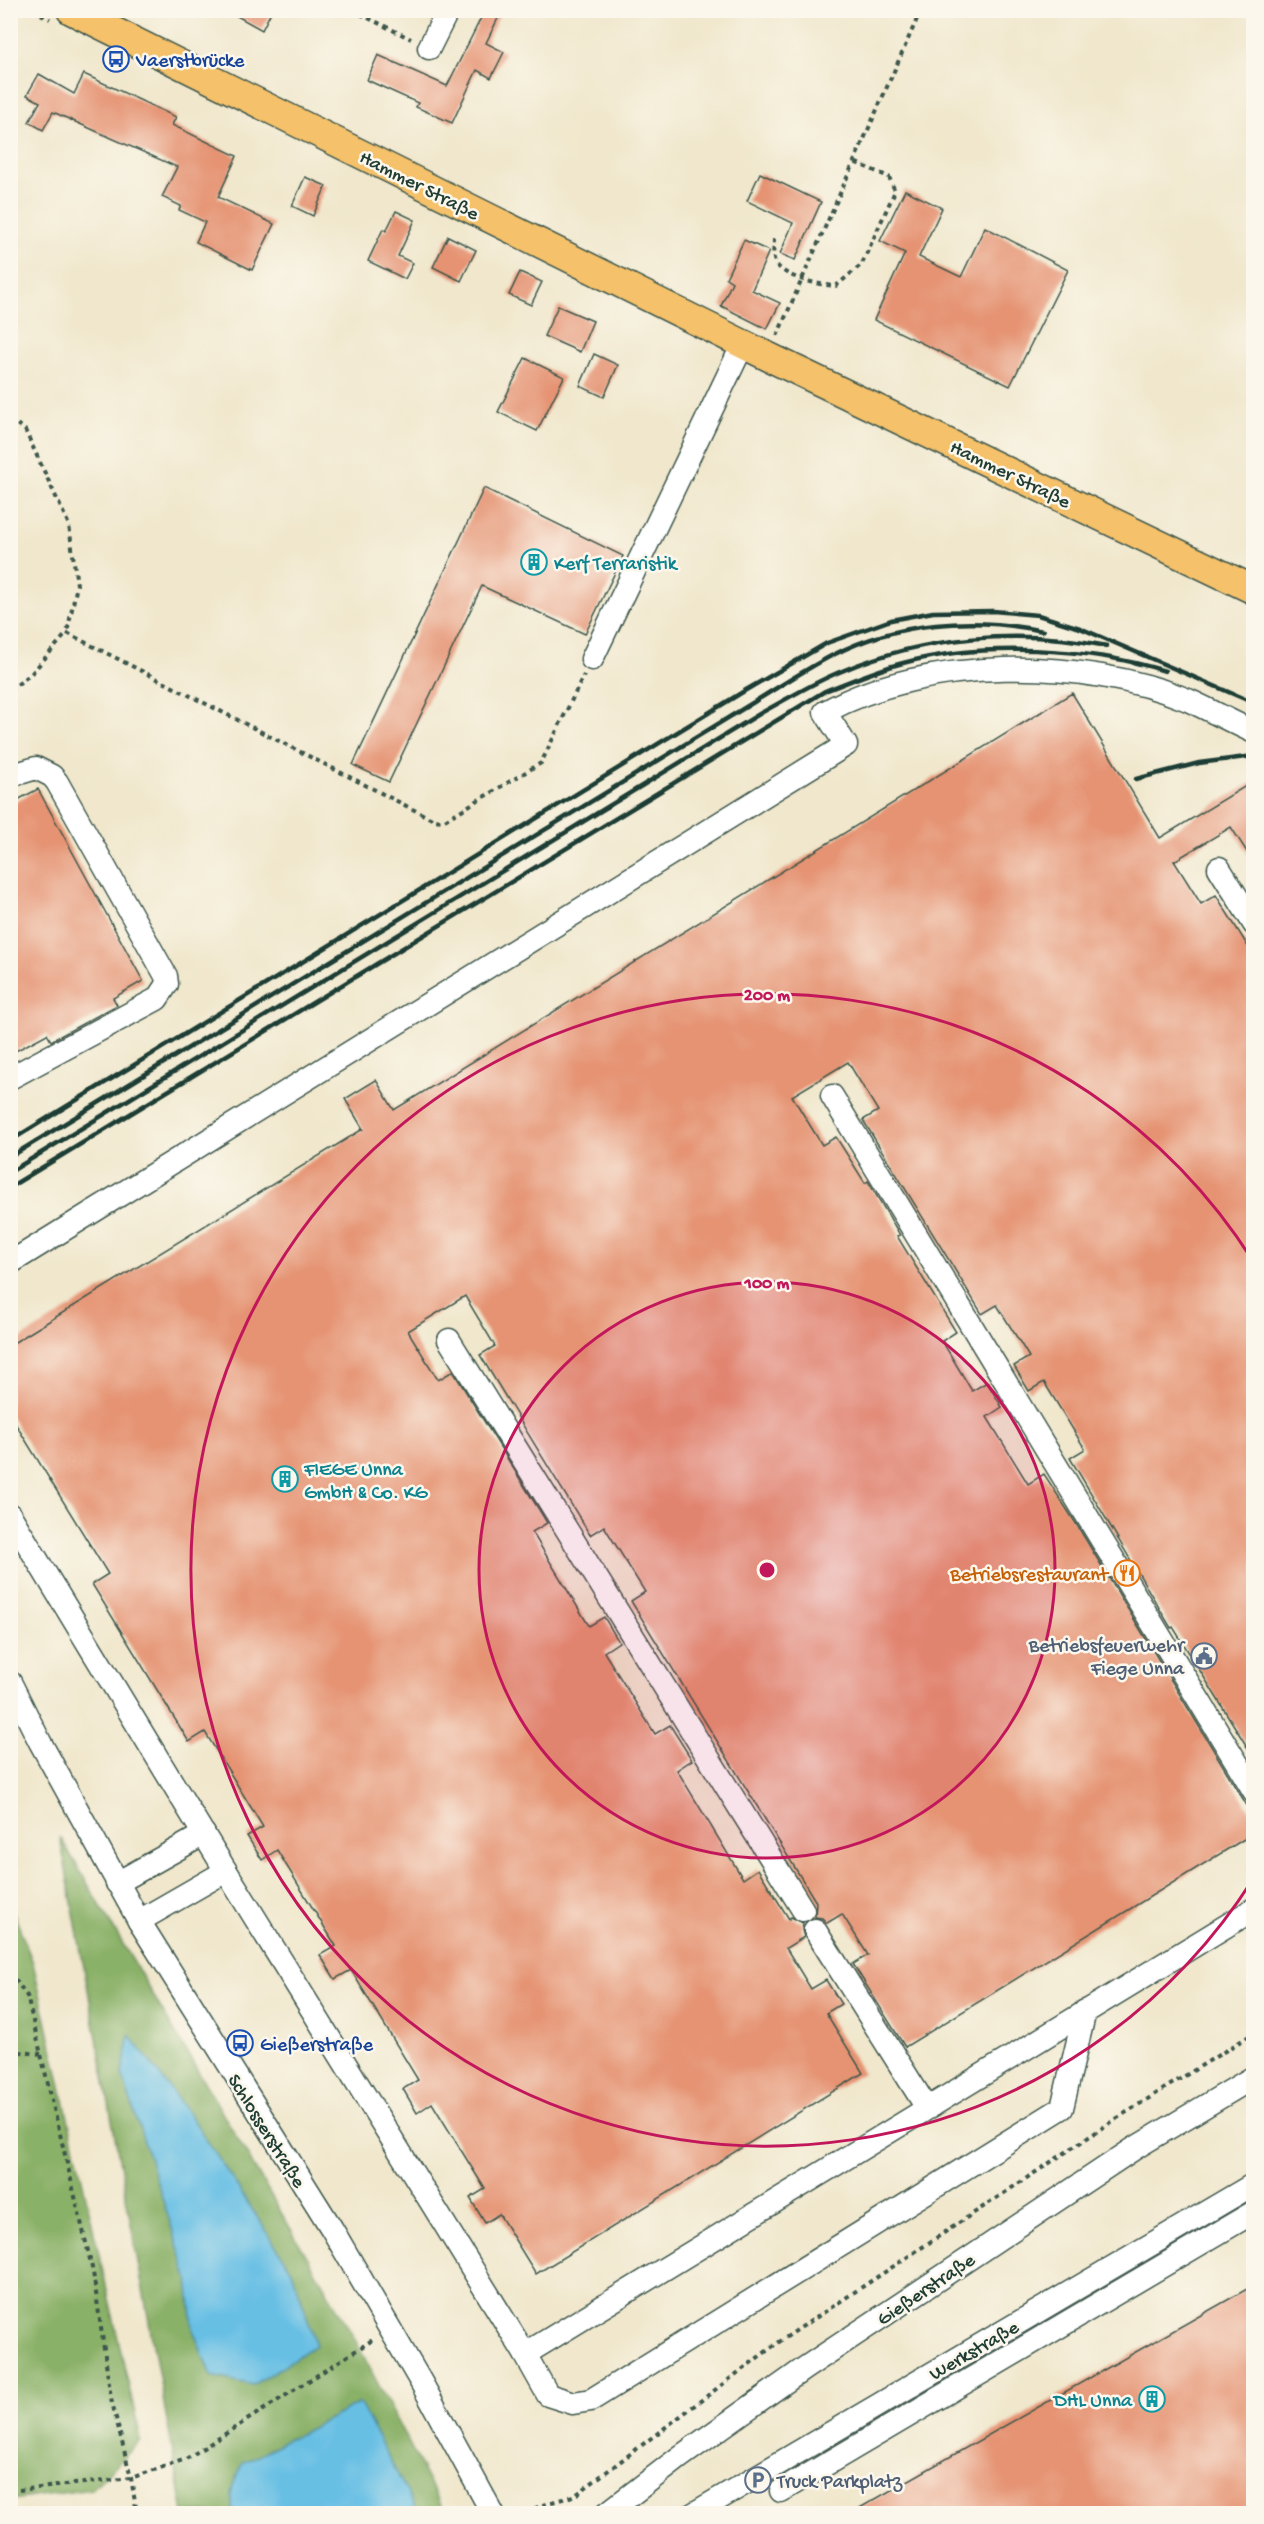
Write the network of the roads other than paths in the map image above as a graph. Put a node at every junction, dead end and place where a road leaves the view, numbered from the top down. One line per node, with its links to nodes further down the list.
1 (71, 10): 4 (main road, Hammer Straße)
2 (448, 10): 3 (street)
3 (429, 48)
4 (743, 344): 5 (main road, Hammer Straße); 6 (street)
5 (1254, 590)
6 (592, 658)
7 (1254, 732): 13 (street)
8 (10, 776): 11 (street)
9 (1219, 868): 10 (street)
10 (1254, 924)
11 (10, 1078)
12 (832, 1096): 17 (street)
13 (10, 1263)
14 (449, 1340): 22 (street)
15 (10, 1515): 18 (street)
16 (10, 1682): 20 (street, Schlosserstraße)
17 (1254, 1791)
18 (204, 1834): 19 (street); 20 (street)
19 (226, 1871): 23 (street); 30 (street)
20 (117, 1883): 23 (street, Schlosserstraße)
21 (1254, 1909): 25 (street)
22 (803, 1910)
23 (139, 1921): 32 (street, Schlosserstraße)
24 (815, 1930): 27 (street)
25 (1085, 2011): 27 (street); 30 (street)
26 (1254, 2077): 33 (street, Gießerstraße)
27 (927, 2108): 30 (street)
28 (1254, 2184): 34 (street, Werkstraße)
29 (1254, 2212): 31 (street)
30 (525, 2354)
31 (782, 2491)
32 (493, 2514)
33 (606, 2514)
34 (693, 2514)

